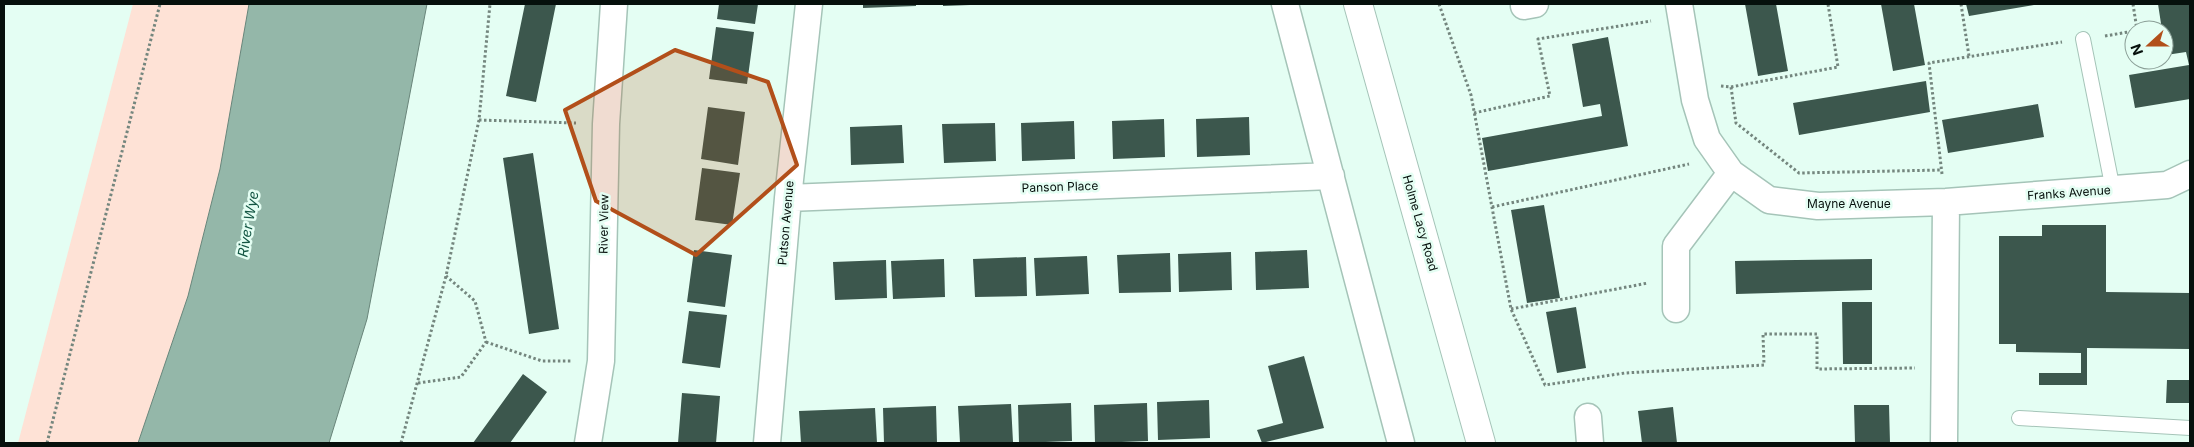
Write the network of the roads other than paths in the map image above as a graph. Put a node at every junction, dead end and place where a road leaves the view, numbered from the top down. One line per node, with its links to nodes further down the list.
1 (614, 4): 17 (street, River View)
2 (809, 4): 11 (street, Putson Avenue)
3 (1286, 4): 9 (street)
4 (1358, 4): 20 (street, Holme Lacy Road)
5 (1680, 10): 7 (street, Mayne Avenue)
6 (2083, 39): 10 (lane)
7 (1725, 166): 12 (street, Mayne Avenue); 13 (street)
8 (2190, 174): 10 (street, Franks Avenue)
9 (1332, 176): 11 (street, Panson Place); 19 (street)
10 (2112, 190): 12 (street, Franks Avenue)
11 (788, 198): 18 (street, Putson Avenue)
12 (1946, 202): 22 (street)
13 (1676, 309)
14 (1588, 417): 21 (street)
15 (2019, 418): 16 (lane)
16 (2190, 428)
17 (588, 443)
18 (767, 443)
19 (1401, 443)
20 (1481, 443)
21 (1590, 443)
22 (1944, 443)

